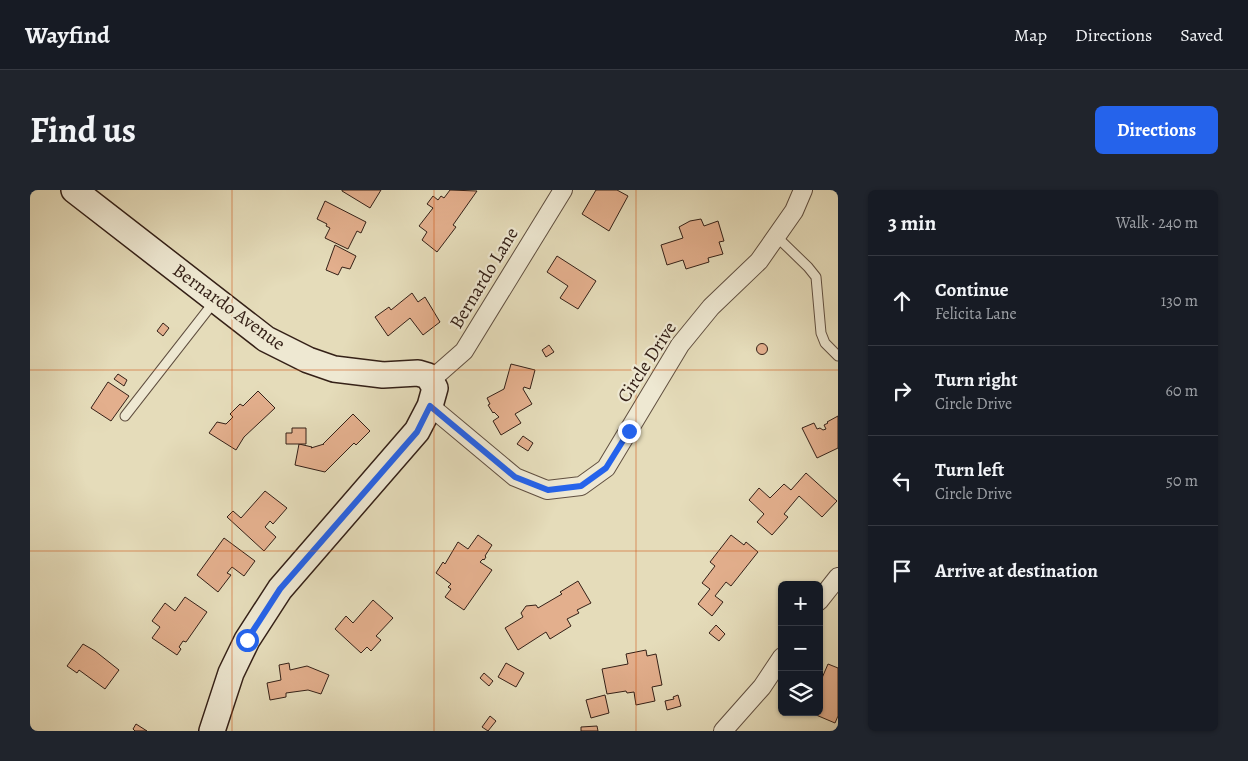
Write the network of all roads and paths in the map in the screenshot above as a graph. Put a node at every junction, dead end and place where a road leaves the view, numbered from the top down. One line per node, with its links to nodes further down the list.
1 (74, 190): 5 (street, Bernardo Avenue)
2 (563, 190): 7 (street, Bernardo Lane)
3 (803, 190): 4 (street, Circle Drive)
4 (776, 236): 6 (lane); 8 (street, Circle Drive)
5 (216, 299): 7 (street, Bernardo Avenue); 9 (lane)
6 (838, 356)
7 (431, 380): 8 (street)
8 (430, 406): 13 (street)
9 (125, 416)
10 (838, 577): 11 (street)
11 (823, 596)
12 (778, 663): 14 (street)
13 (212, 731)
14 (723, 731)

